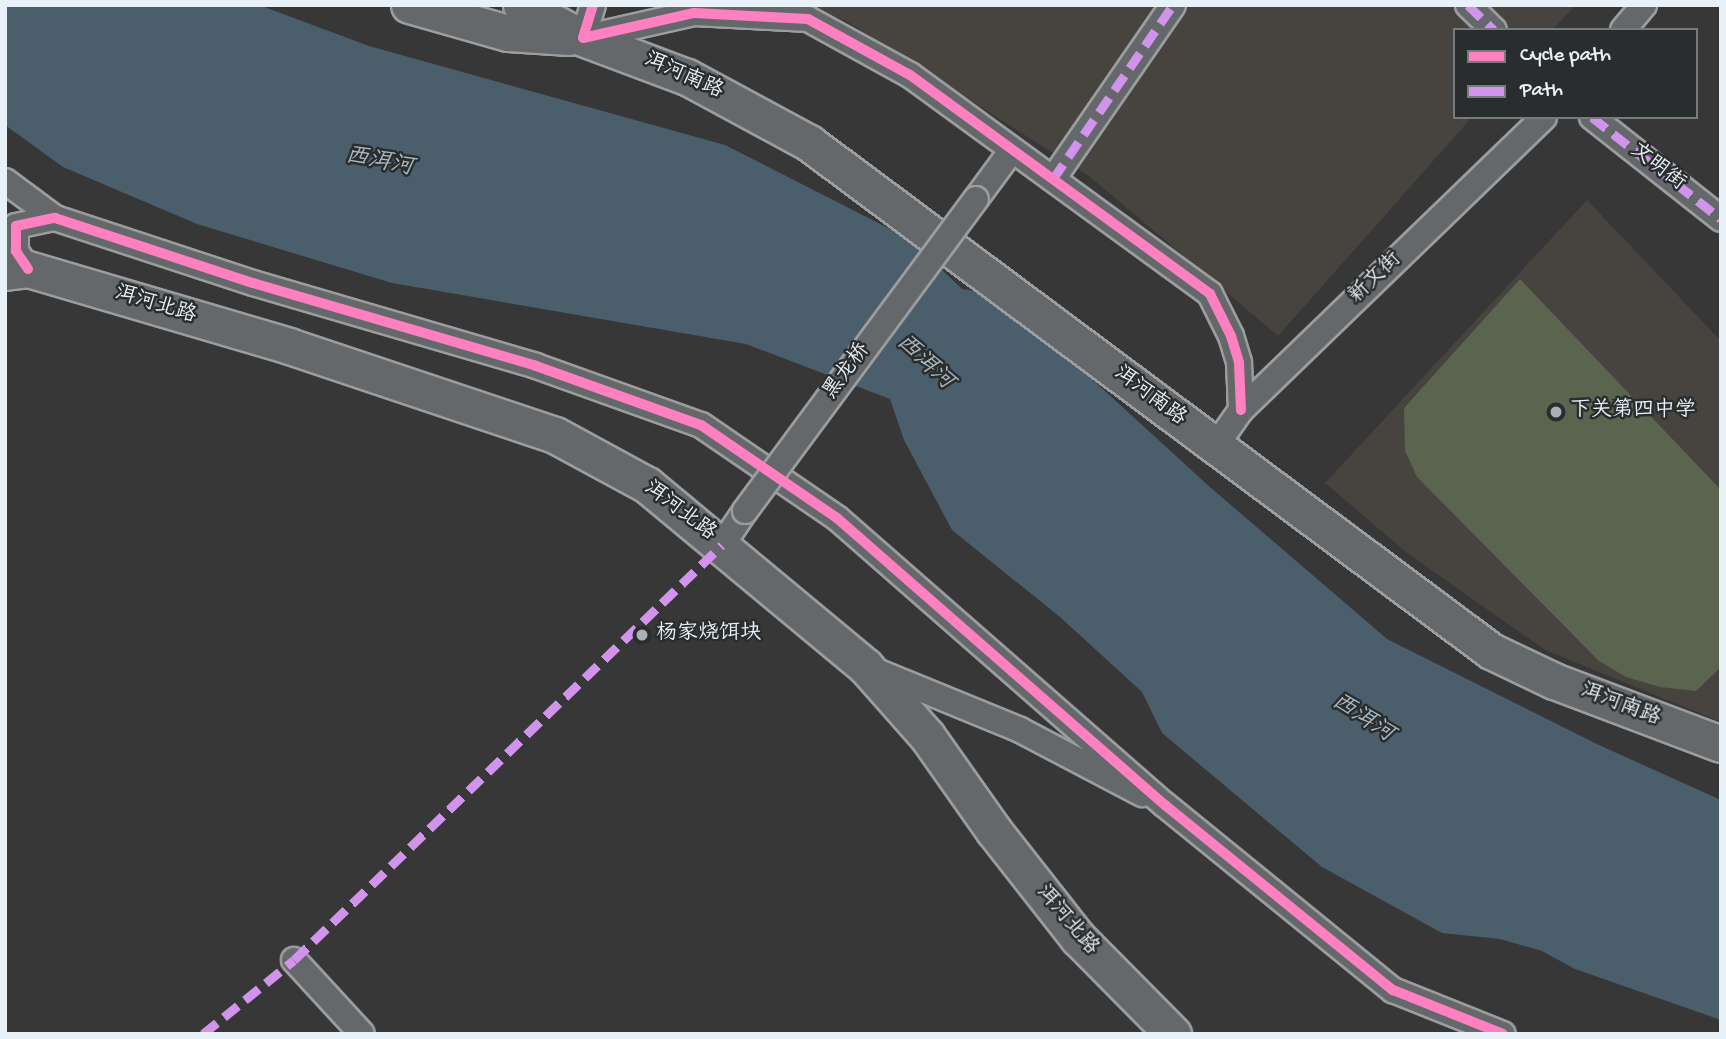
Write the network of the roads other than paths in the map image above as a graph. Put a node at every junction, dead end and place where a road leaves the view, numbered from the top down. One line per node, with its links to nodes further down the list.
1 (409, 5): 9 (main road, 洱河南路)
2 (521, 5): 9 (main road, 洱河南路)
3 (593, 5): 9 (street)
4 (1173, 5): 13 (street)
5 (1468, 5): 7 (street)
6 (1644, 5): 8 (street)
7 (1492, 28)
8 (1625, 28)
9 (583, 38): 12 (street); 19 (main road, 洱河南路)
10 (1542, 119): 18 (street, 新文街)
11 (1595, 119): 16 (street, 文明街)
12 (1012, 150): 13 (street); 20 (street, 黑龙桥, bridge)
13 (1053, 179): 18 (street)
14 (5, 181): 15 (street)
15 (55, 218): 17 (street); 23 (street)
16 (1721, 219)
17 (17, 270): 20 (main road, 洱河北路)
18 (1241, 410): 19 (street, 新文街)
19 (1214, 447): 22 (main road, 洱河南路)
20 (722, 545): 21 (main road, 洱河北路)
21 (865, 666): 23 (street); 26 (main road, 洱河北路)
22 (1721, 744)
23 (1165, 805): 27 (street)
24 (294, 960): 25 (street)
25 (362, 1034)
26 (1173, 1034)
27 (1503, 1034)

